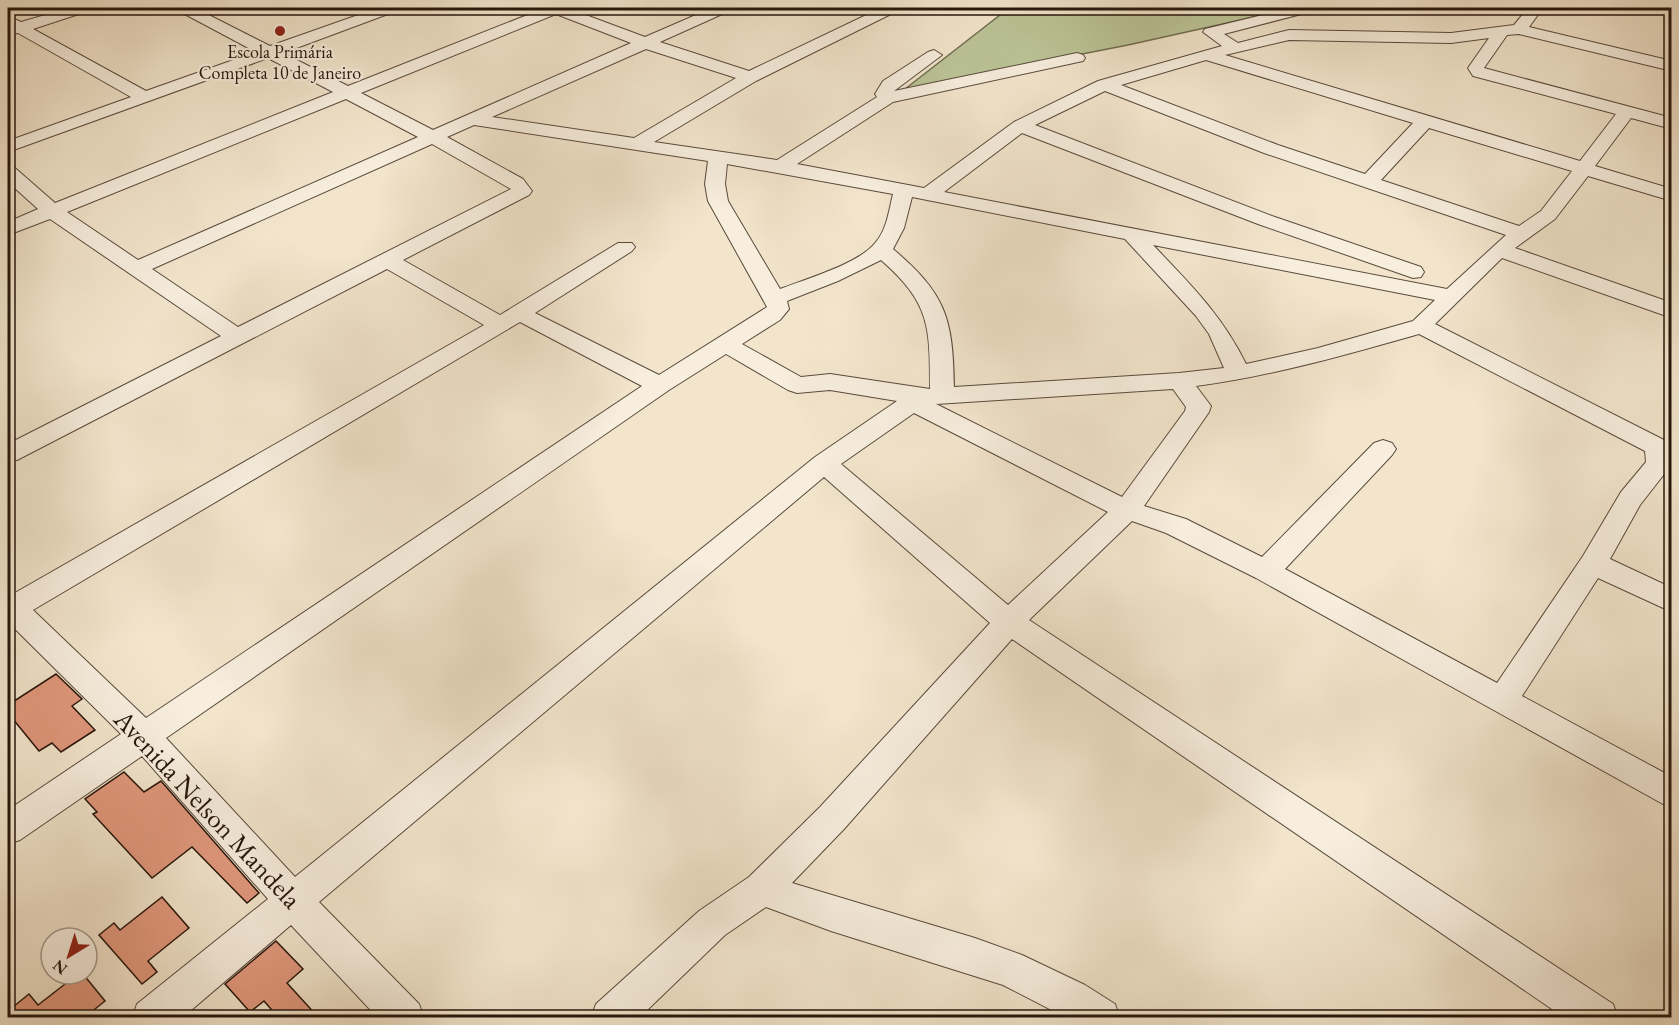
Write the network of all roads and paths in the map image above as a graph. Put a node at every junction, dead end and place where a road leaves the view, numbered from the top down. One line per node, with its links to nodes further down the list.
1 (83, 8): 9 (street)
2 (184, 8): 13 (street)
3 (391, 8): 13 (street)
4 (556, 8): 11 (street); 20 (street)
5 (724, 8): 11 (street)
6 (892, 8): 18 (street)
7 (1308, 8): 12 (street)
8 (1536, 8): 10 (street)
9 (11, 27): 21 (street)
10 (1511, 29): 12 (street); 17 (street); 23 (street)
11 (645, 42): 18 (street); 24 (street)
12 (1235, 48): 15 (street)
13 (270, 51): 20 (street); 21 (street)
14 (934, 55): 22 (street)
15 (1206, 55): 19 (street); 25 (street)
16 (1077, 58): 22 (street)
17 (1668, 61)
18 (750, 77): 29 (street)
19 (1104, 85): 27 (street); 35 (street)
20 (346, 92): 28 (street); 39 (street)
21 (144, 97): 30 (street)
22 (887, 98): 32 (street)
23 (1627, 112): 26 (street); 33 (street)
24 (474, 120): 28 (street); 29 (street)
25 (1424, 122): 33 (street); 35 (street)
26 (1671, 124)
27 (1020, 126): 37 (street); 48 (street)
28 (434, 137): 46 (street); 47 (street)
29 (639, 143): 31 (street)
30 (8, 147)
31 (718, 155): 32 (street); 49 (street)
32 (780, 166): 36 (street)
33 (1581, 169): 38 (street); 42 (street)
34 (8, 172): 39 (street)
35 (1368, 182): 42 (street)
36 (904, 189): 37 (street); 44 (street)
37 (930, 193): 41 (street)
38 (1671, 195)
39 (52, 211): 40 (street); 47 (street)
40 (8, 228)
41 (1131, 233): 48 (street); 55 (street)
42 (1522, 234): 45 (street)
43 (625, 247): 51 (street)
44 (882, 250): 49 (street); 58 (street)
45 (1499, 250): 48 (street); 50 (street)
46 (385, 259): 51 (street); 53 (street)
47 (137, 268): 53 (street)
48 (1456, 292): 52 (street)
49 (773, 298): 54 (street)
50 (1671, 311)
51 (509, 319): 57 (street); 66 (street)
52 (1421, 326): 55 (street); 63 (street)
53 (236, 336): 60 (street)
54 (724, 344): 57 (street); 58 (street)
55 (1238, 373): 56 (street)
56 (1179, 381): 58 (street); 62 (street)
57 (660, 386): 69 (street)
58 (925, 398): 61 (street); 62 (street)
59 (1383, 449): 64 (street)
60 (8, 454)
61 (824, 463): 67 (street); 73 (street)
62 (1127, 510): 64 (street); 67 (street)
63 (1593, 563): 65 (street); 68 (street)
64 (1266, 571): 68 (street)
65 (1671, 601)
66 (9, 608): 69 (street, Avenida Nelson Mandela)
67 (1009, 622): 72 (street); 78 (street)
68 (1502, 701): 70 (street)
69 (143, 735): 71 (street); 73 (street, Avenida Nelson Mandela)
70 (1671, 794)
71 (8, 829)
72 (762, 889): 76 (street); 77 (street)
73 (292, 900): 74 (street); 75 (street, Avenida Nelson Mandela)
74 (151, 1017)
75 (405, 1017)
76 (610, 1017)
77 (1101, 1017)
78 (1599, 1017)

